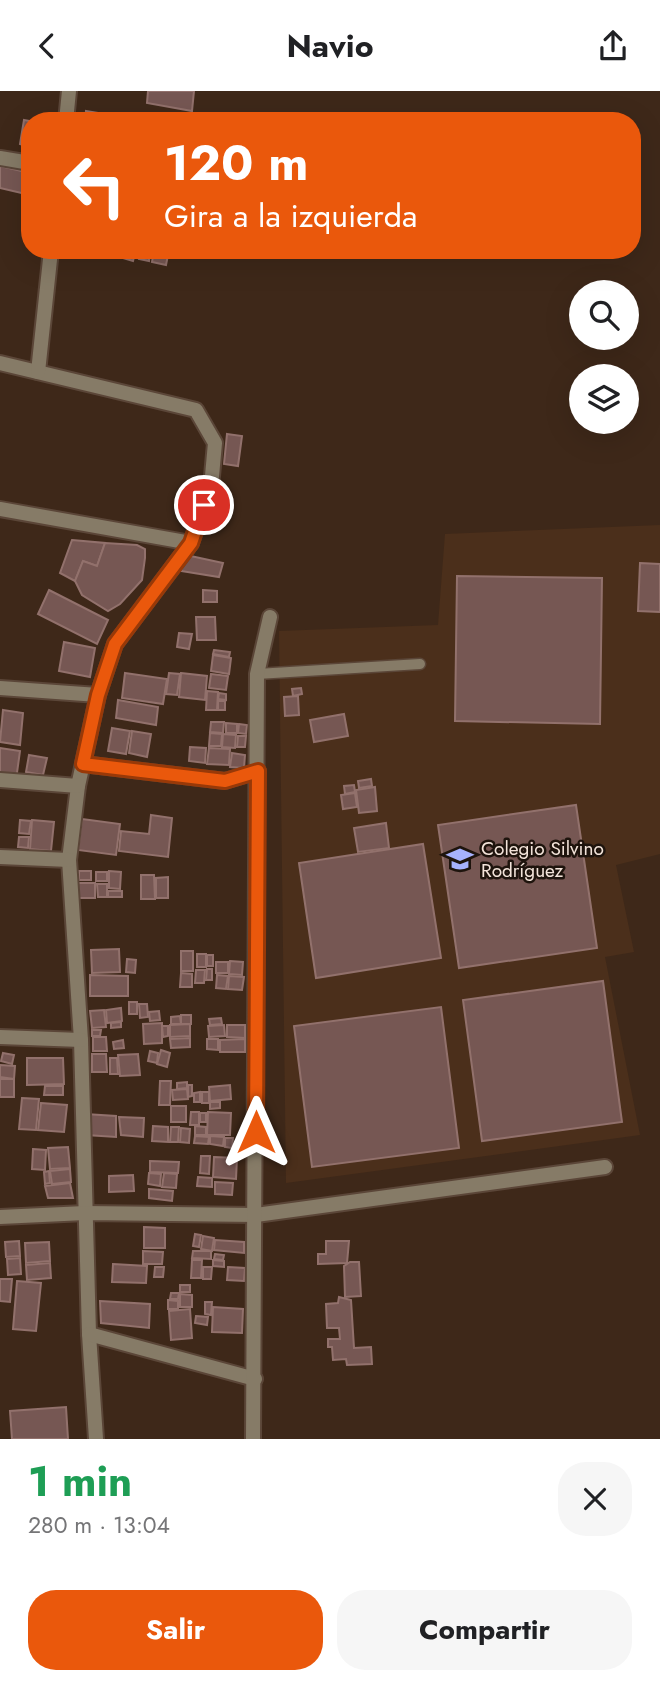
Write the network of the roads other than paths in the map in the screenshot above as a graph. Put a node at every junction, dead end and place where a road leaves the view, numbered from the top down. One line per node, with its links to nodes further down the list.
1 (69, 91): 2 (street)
2 (67, 112)
3 (0, 159): 4 (street)
4 (21, 162)
5 (50, 259): 7 (street)
6 (0, 363): 7 (street)
7 (38, 372): 9 (street)
8 (0, 509): 9 (street)
9 (191, 543): 14 (street)
10 (270, 617): 12 (street)
11 (420, 664): 12 (lane)
12 (257, 674): 16 (street)
13 (0, 688): 14 (street)
14 (98, 695): 15 (street)
15 (83, 764): 16 (street); 18 (street)
16 (258, 771): 25 (street)
17 (0, 780): 18 (street)
18 (78, 786): 20 (street)
19 (0, 857): 20 (street)
20 (68, 860): 22 (street)
21 (0, 1037): 22 (street)
22 (81, 1039): 24 (street)
23 (605, 1167): 25 (street)
24 (85, 1213): 25 (street); 26 (street); 27 (street)
25 (256, 1215): 28 (street)
26 (0, 1217)
27 (89, 1334): 28 (street); 29 (street)
28 (255, 1379): 30 (street)
29 (96, 1439)
30 (253, 1439)

